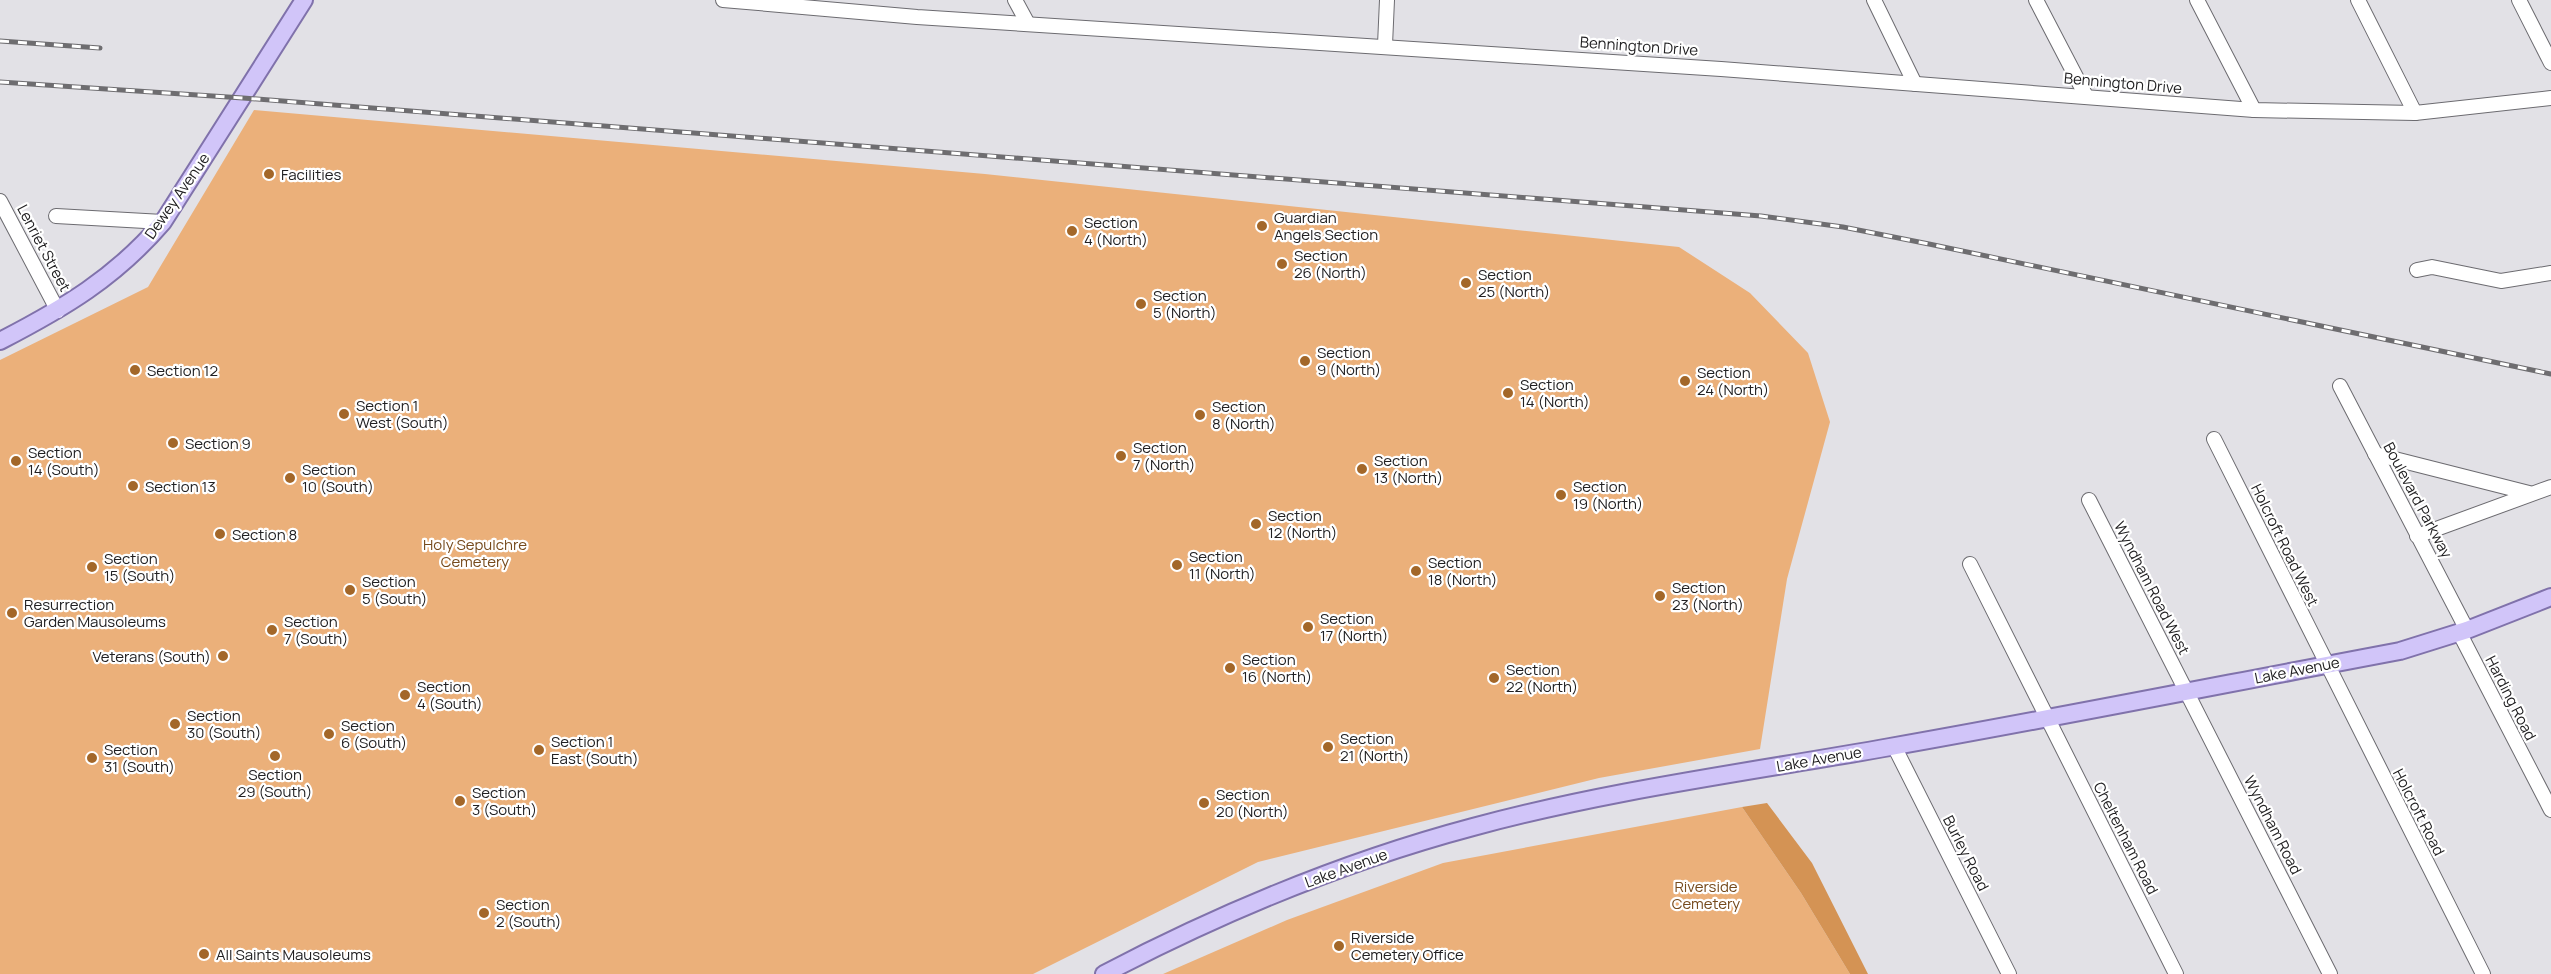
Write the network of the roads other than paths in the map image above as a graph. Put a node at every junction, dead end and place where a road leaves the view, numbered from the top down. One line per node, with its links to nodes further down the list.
1 (304, 0): 22 (main road, Dewey Avenue)
2 (723, 0): 11 (street, Bennington Drive)
3 (1015, 0): 12 (street)
4 (1030, 0): 12 (street)
5 (1388, 0): 13 (street)
6 (1874, 0): 15 (street)
7 (2036, 0): 16 (street)
8 (2197, 0): 18 (street)
9 (2358, 0): 19 (street)
10 (2519, 0): 14 (street)
11 (771, 2): 12 (street, Bennington Drive)
12 (1028, 22): 13 (street, Bennington Drive)
13 (1385, 45): 15 (street, Bennington Drive)
14 (2551, 63)
15 (1915, 84): 16 (street, Bennington Drive)
16 (2086, 96): 18 (street, Bennington Drive)
17 (2551, 98): 19 (street, Bennington Drive)
18 (2254, 110): 19 (street, Bennington Drive)
19 (2415, 113)
20 (0, 201): 25 (street, Lenriet Street)
21 (56, 216): 22 (street)
22 (163, 222): 25 (main road, Dewey Avenue)
23 (2417, 270): 24 (street)
24 (2551, 273)
25 (58, 311): 26 (main road, Dewey Avenue)
26 (0, 341)
27 (2340, 386): 29 (street, Boulevard Parkway)
28 (2214, 439): 37 (street, Holcroft Road West)
29 (2375, 454): 31 (street); 33 (street, Boulevard Parkway)
30 (2551, 487): 31 (street)
31 (2529, 494): 33 (street)
32 (2089, 500): 38 (street, Wyndham Road West)
33 (2417, 536): 36 (street, Boulevard Parkway)
34 (1970, 564): 39 (street, Cheltenham Road)
35 (2551, 597): 36 (main road, Lake Avenue)
36 (2463, 631): 37 (main road, Lake Avenue); 41 (street, Harding Road)
37 (2326, 665): 38 (main road, Lake Avenue); 46 (street, Holcroft Road)
38 (2187, 692): 39 (main road, Lake Avenue); 45 (street, Wyndham Road)
39 (2046, 717): 40 (main road, Lake Avenue); 44 (street, Cheltenham Road)
40 (1894, 746): 42 (main road, Lake Avenue); 43 (street, Burley Road)
41 (2551, 809)
42 (1104, 974)
43 (2009, 974)
44 (2176, 974)
45 (2330, 974)
46 (2483, 974)

